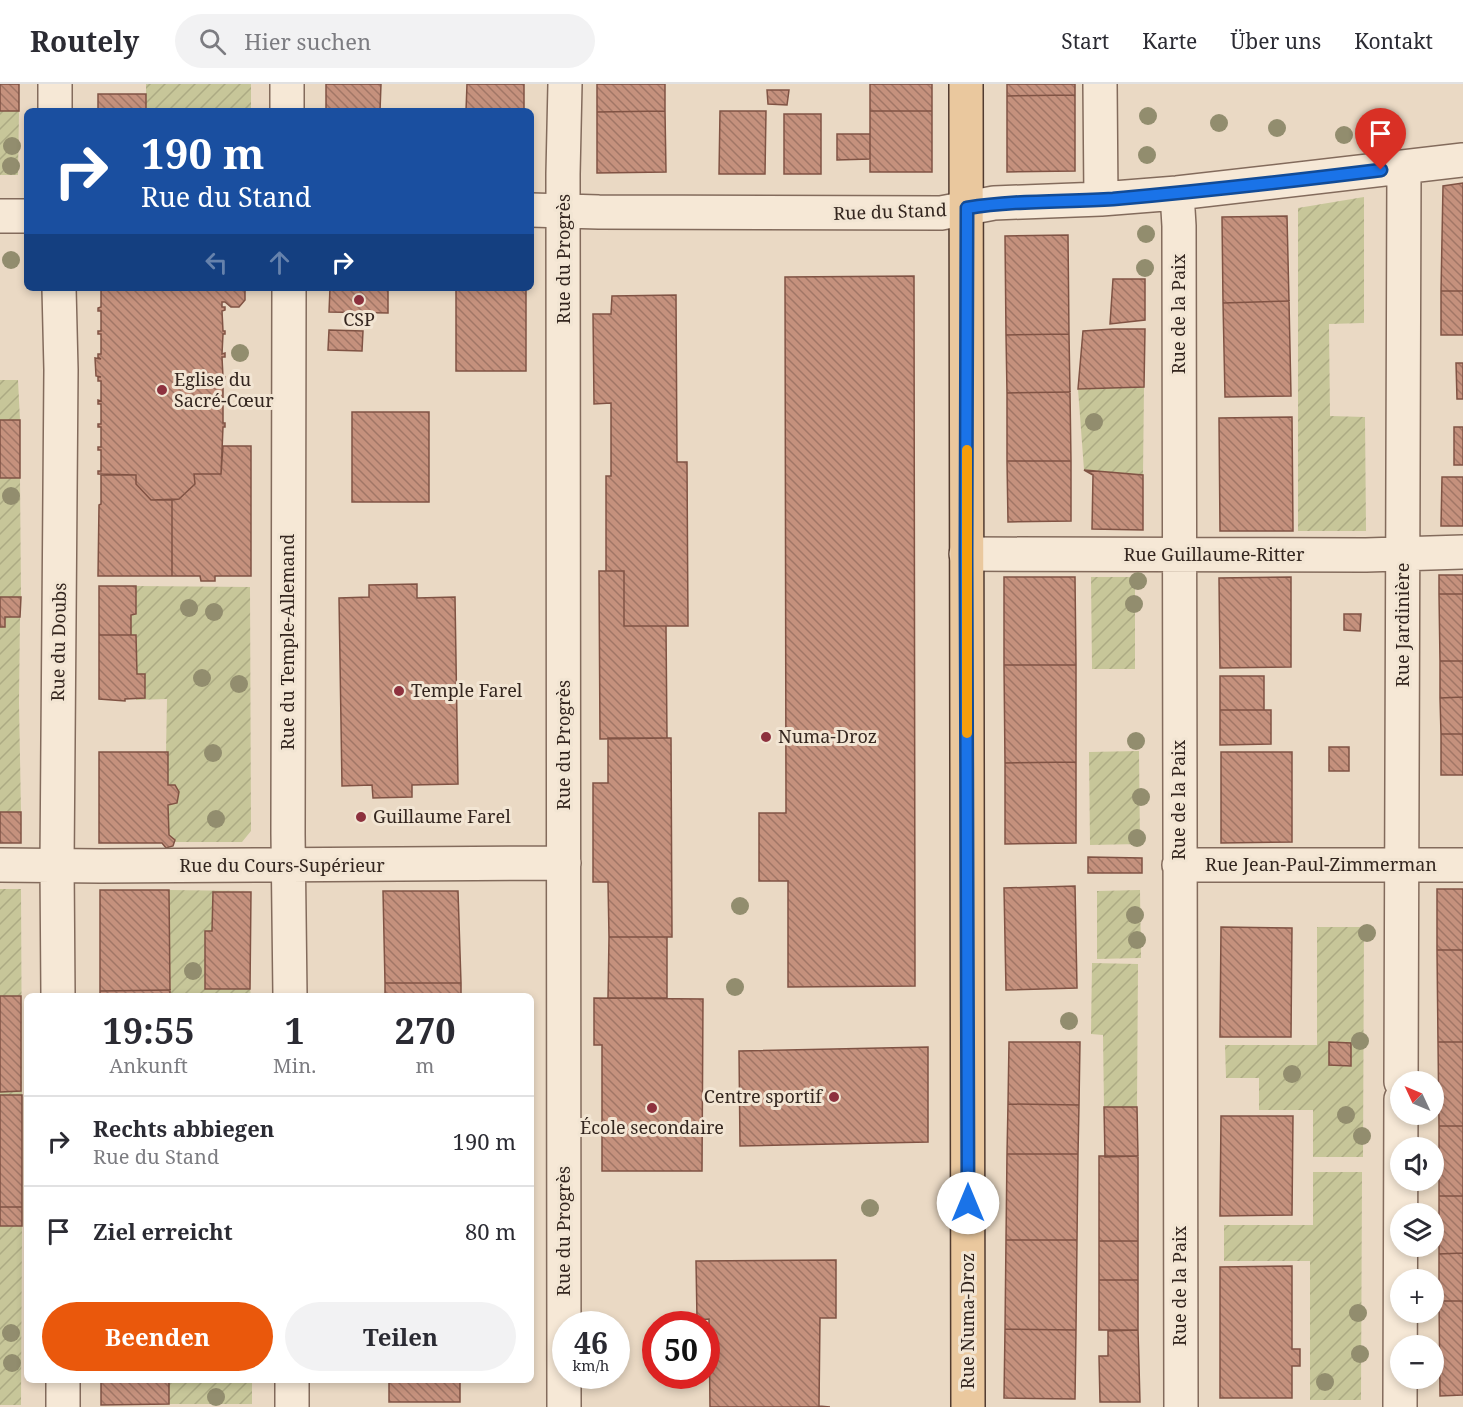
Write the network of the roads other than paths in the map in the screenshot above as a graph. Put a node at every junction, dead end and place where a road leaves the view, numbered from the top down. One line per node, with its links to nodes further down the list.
1 (55, 84): 6 (street)
2 (287, 84): 7 (street)
3 (565, 84): 14 (street, Rue du Progrès)
4 (966, 84): 12 (main road, Rue Numa-Droz)
5 (1100, 84): 11 (street)
6 (55, 108)
7 (287, 108)
8 (1463, 160): 9 (street, Rue du Stand)
9 (1404, 168): 10 (street, Rue du Stand); 21 (street, Rue Jardinière)
10 (1177, 193): 11 (street, Rue du Stand); 22 (street, Rue de la Paix)
11 (1101, 200): 12 (street, Rue du Stand)
12 (967, 208): 14 (street, Rue du Stand); 20 (main road, Rue Numa-Droz)
13 (534, 210): 14 (street, Rue du Stand)
14 (565, 211): 23 (street, Rue du Progrès)
15 (0, 216): 16 (street)
16 (24, 216)
17 (59, 291): 26 (street, Rue du Doubs)
18 (289, 291): 29 (street, Rue du Temple-Allemand)
19 (1463, 552): 21 (street, Rue Guillaume-Ritter)
20 (966, 554): 22 (street, Rue Guillaume-Ritter); 39 (main road, Rue Numa-Droz)
21 (1403, 554): 22 (street, Rue Guillaume-Ritter); 24 (street, Rue Jardinière)
22 (1179, 555): 27 (street, Rue de la Paix)
23 (564, 863): 29 (street, Rue du Cours-Supérieur); 38 (street, Rue du Progrès)
24 (1402, 864): 27 (street, Rue Jean-Paul-Zimmerman); 28 (street, Rue Jean-Paul-Zimmerman); 32 (street, Rue Jardinière)
25 (0, 865): 26 (street, Rue du Cours-Supérieur)
26 (57, 865): 29 (street, Rue du Cours-Supérieur); 30 (street, Rue du Doubs)
27 (1179, 865): 40 (street, Rue de la Paix)
28 (1463, 865)
29 (289, 866): 31 (street, Rue du Temple-Allemand)
30 (58, 993)
31 (290, 993)
32 (1401, 1071)
33 (1401, 1125): 41 (street)
34 (63, 1383): 36 (street)
35 (292, 1383): 37 (street)
36 (63, 1407)
37 (292, 1407)
38 (564, 1407)
39 (968, 1407)
40 (1180, 1407)
41 (1400, 1407)

